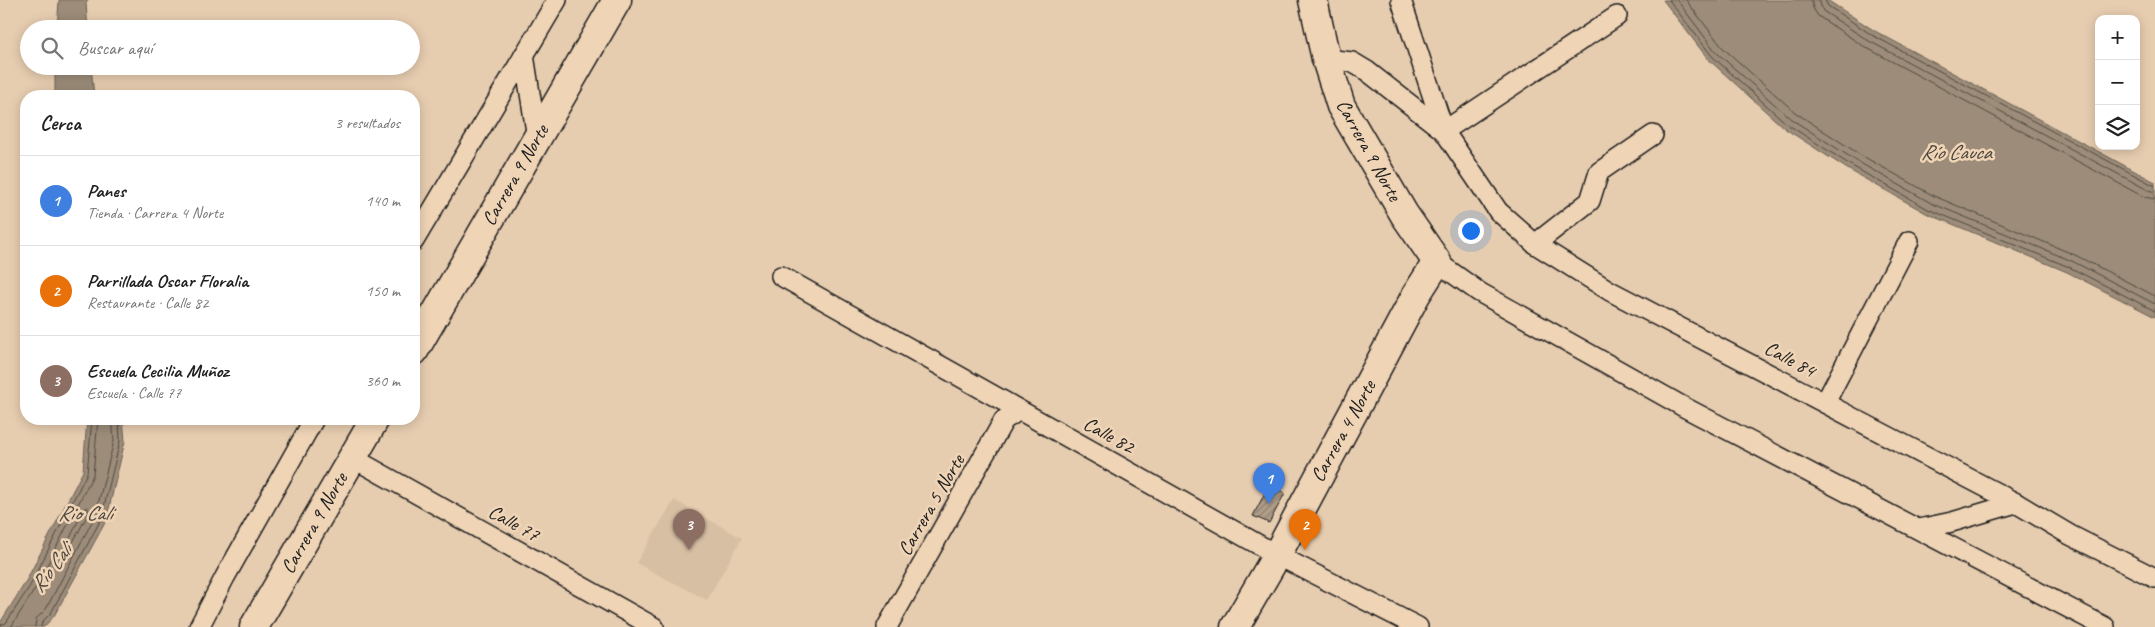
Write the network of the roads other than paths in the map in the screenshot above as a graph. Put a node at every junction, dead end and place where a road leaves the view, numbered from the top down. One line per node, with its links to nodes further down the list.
1 (557, 0): 6 (street)
2 (617, 0): 10 (street, Carrera 9 Norte)
3 (1313, 0): 7 (street, Carrera 9 Norte)
4 (1401, 0): 8 (street)
5 (1617, 16): 8 (street)
6 (524, 56): 10 (street); 11 (street)
7 (1326, 59): 8 (street); 14 (street, Carrera 9 Norte)
8 (1444, 131): 13 (street, Calle 84)
9 (1652, 135): 13 (street)
10 (537, 138): 16 (street, Carrera 9 Norte)
11 (420, 231)
12 (1909, 241): 17 (street)
13 (1535, 244): 17 (street, Calle 84)
14 (1438, 262): 23 (street); 24 (street, Carrera 4 Norte)
15 (781, 276): 18 (street, Calle 82)
16 (420, 341)
17 (1825, 403): 22 (street, Calle 84)
18 (1018, 411): 24 (street, Calle 82); 29 (street, Carrera 5 Norte)
19 (311, 425): 26 (street)
20 (372, 425): 21 (street, Carrera 9 Norte)
21 (353, 458): 27 (street, Carrera 9 Norte); 28 (street, Calle 77)
22 (2016, 502): 23 (street); 25 (street, Calle 84)
23 (1919, 529): 32 (street)
24 (1276, 554): 30 (street, Carrera 4 Norte); 31 (street, Calle 82)
25 (2155, 578)
26 (199, 627)
27 (254, 627)
28 (654, 627)
29 (887, 627)
30 (1235, 627)
31 (1418, 627)
32 (2105, 627)

